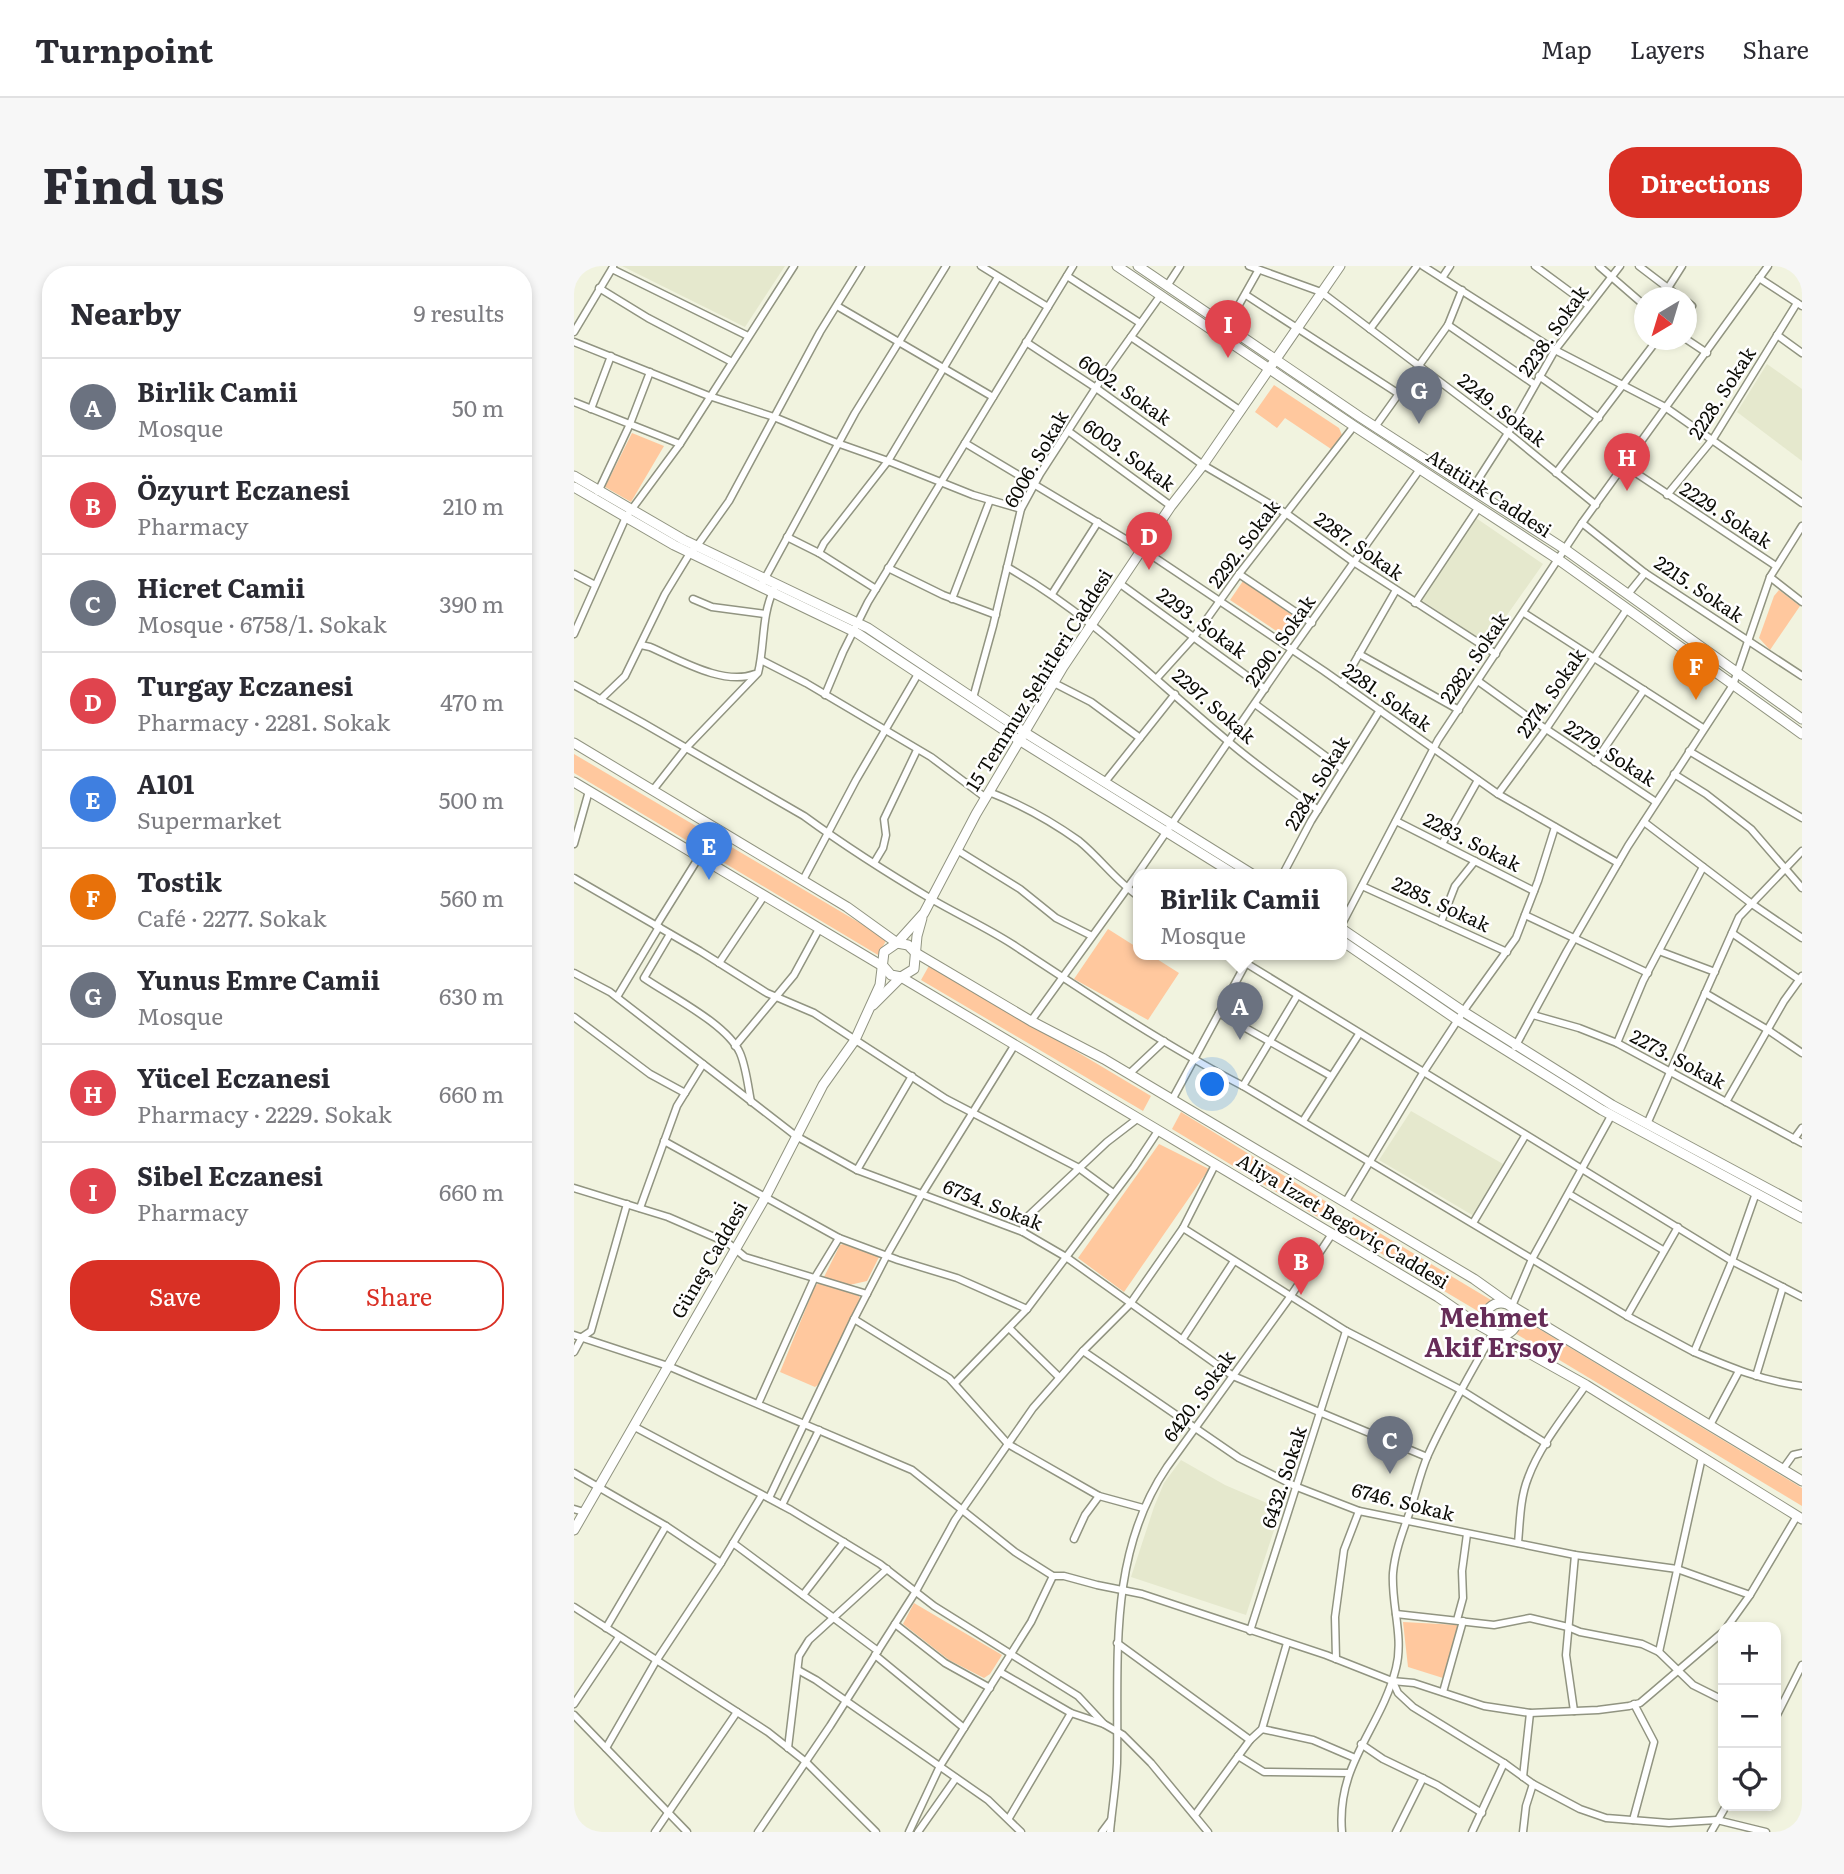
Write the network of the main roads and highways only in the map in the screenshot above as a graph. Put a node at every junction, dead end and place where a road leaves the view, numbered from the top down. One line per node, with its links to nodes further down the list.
1 (1117, 266): 5 (main road, Atatürk Caddesi)
2 (1138, 266): 4 (main road, Atatürk Caddesi)
3 (1340, 266): 4 (main road, 15 Temmuz Şehitleri Caddesi)
4 (1277, 360): 5 (main road, 15 Temmuz Şehitleri Caddesi); 10 (main road, Atatürk Caddesi)
5 (1270, 369): 11 (main road, Atatürk Caddesi); 12 (main road, 15 Temmuz Şehitleri Caddesi)
6 (574, 476): 8 (main road)
7 (574, 487): 8 (main road)
8 (597, 495): 9 (main road)
9 (854, 627): 12 (main road); 12 (main road)
10 (1802, 719)
11 (1802, 734)
12 (1022, 736): 15 (main road); 15 (main road); 18 (main road, 15 Temmuz Şehitleri Caddesi)
13 (574, 743): 20 (main road)
14 (574, 782): 23 (main road)
15 (1169, 828): 16 (main road); 17 (main road)
16 (1227, 869)
17 (1243, 869)
18 (924, 913): 20 (main road); 22 (main road)
19 (1347, 931): 26 (main road)
20 (897, 943): 22 (main road); 23 (main road)
21 (1347, 944): 26 (main road)
22 (916, 953): 24 (main road); 30 (main road, Aliya İzzet Begoviç Caddesi)
23 (884, 967): 24 (main road); 25 (main road)
24 (901, 977): 25 (main road); 31 (main road, Aliya İzzet Begoviç Caddesi)
25 (872, 1007): 34 (main road, Güneş Caddesi)
26 (1461, 1017): 27 (main road)
27 (1514, 1049): 28 (main road); 29 (main road)
28 (1802, 1207)
29 (1802, 1218)
30 (1511, 1306): 31 (main road); 31 (main road); 32 (main road, Aliya İzzet Begoviç Caddesi)
31 (1493, 1333): 33 (main road, Aliya İzzet Begoviç Caddesi)
32 (1802, 1481)
33 (1799, 1517)
34 (574, 1530)

